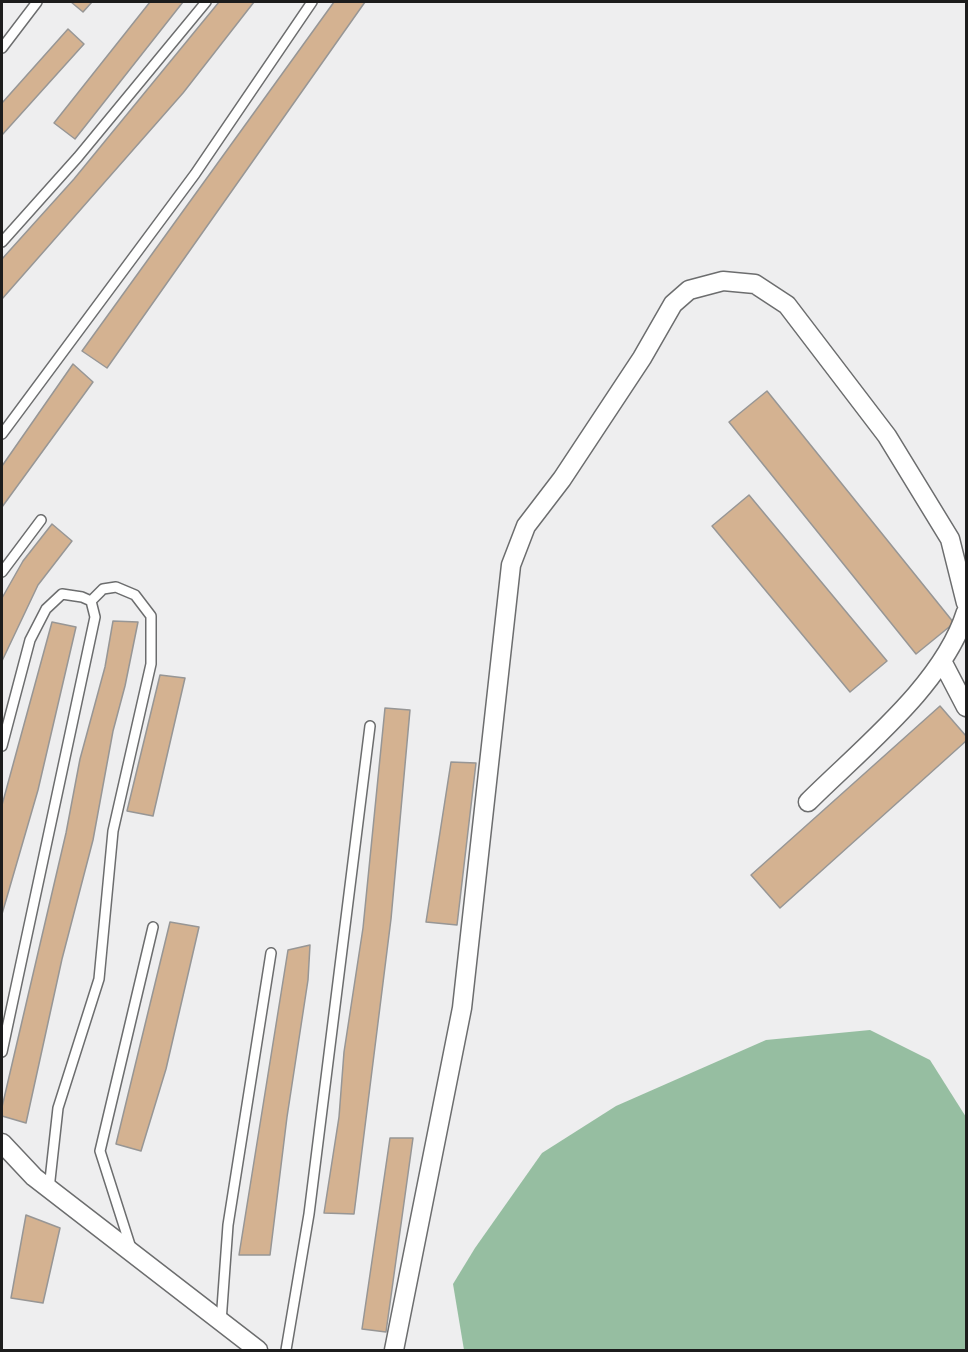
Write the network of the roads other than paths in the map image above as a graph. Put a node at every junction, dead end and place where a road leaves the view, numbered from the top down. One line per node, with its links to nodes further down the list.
1 (37, 2): 4 (lane)
2 (206, 2): 5 (lane)
3 (312, 2): 6 (lane)
4 (2, 48)
5 (2, 242)
6 (2, 434)
7 (41, 520): 8 (lane)
8 (2, 572)
9 (91, 601): 15 (lane); 19 (lane); 21 (lane)
10 (966, 603): 26 (street)
11 (966, 612): 12 (street)
12 (942, 661): 13 (street); 16 (street)
13 (966, 707)
14 (370, 726): 25 (lane)
15 (2, 746)
16 (808, 802)
17 (153, 927): 22 (lane)
18 (271, 953): 23 (lane)
19 (2, 1052)
20 (2, 1143): 21 (street)
21 (49, 1189): 22 (street)
22 (132, 1253): 23 (street)
23 (221, 1322): 24 (street)
24 (258, 1350)
25 (286, 1350)
26 (394, 1350)

